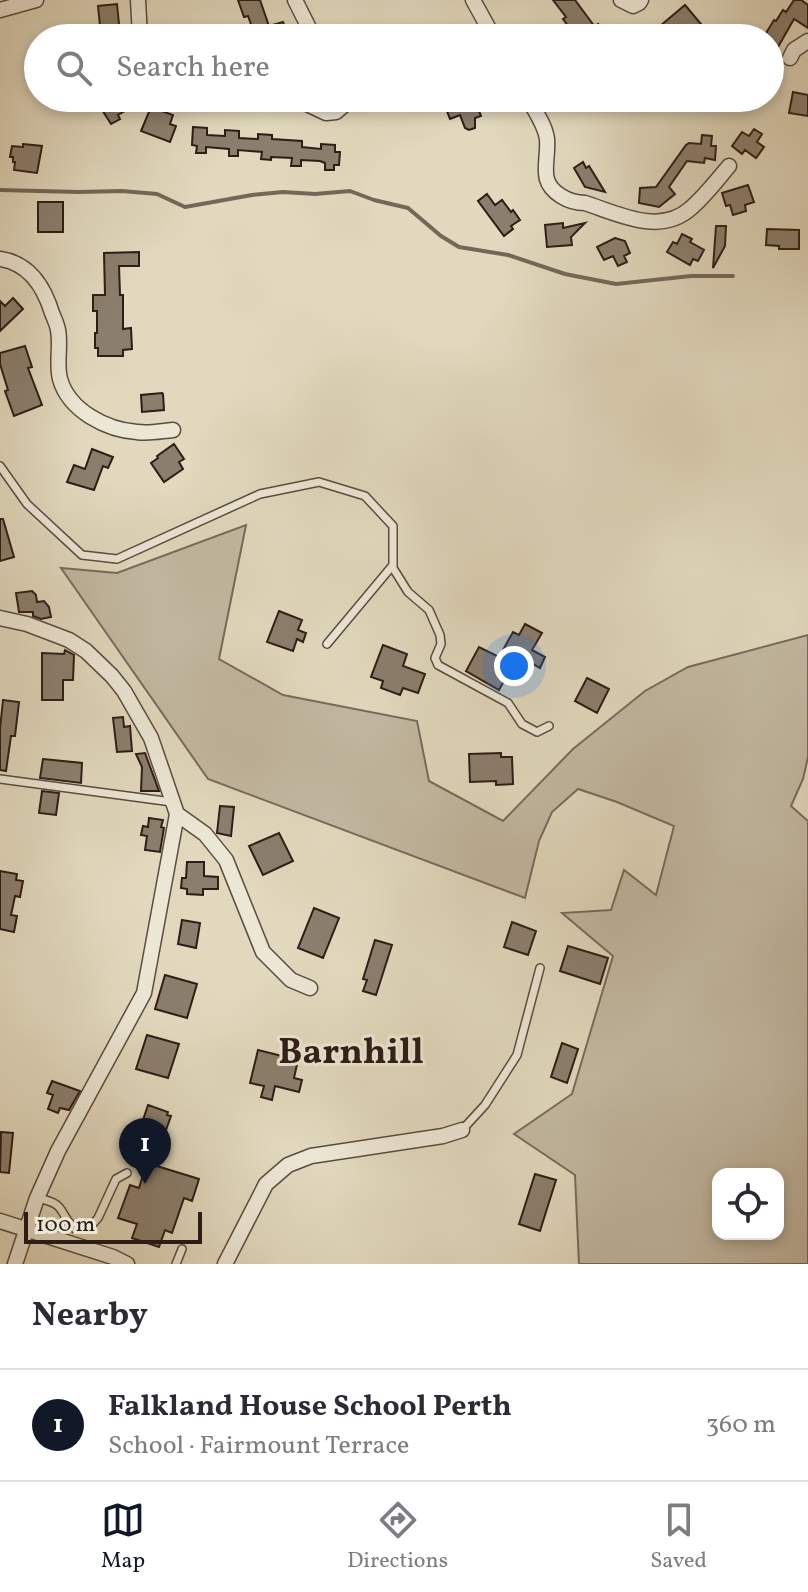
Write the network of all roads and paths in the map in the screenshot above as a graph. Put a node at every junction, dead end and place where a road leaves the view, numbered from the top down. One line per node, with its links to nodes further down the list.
1 (36, 0): 7 (street)
2 (138, 0): 8 (street)
3 (295, 0): 9 (street)
4 (473, 0): 10 (street)
5 (621, 0): 6 (street)
6 (641, 0)
7 (0, 10)
8 (139, 24)
9 (307, 24)
10 (486, 24)
11 (808, 41): 12 (street)
12 (790, 58)
13 (350, 112): 15 (street)
14 (536, 112): 16 (street)
15 (352, 117)
16 (729, 166)
17 (0, 259): 18 (street)
18 (173, 430)
19 (0, 466): 20 (lane)
20 (393, 565): 22 (lane); 23 (lane)
21 (0, 618): 25 (street)
22 (327, 644)
23 (549, 726)
24 (0, 779): 25 (lane)
25 (176, 808): 27 (street); 30 (street)
26 (540, 968): 28 (lane)
27 (310, 988)
28 (462, 1130): 37 (street)
29 (127, 1173): 30 (lane)
30 (37, 1198): 32 (street)
31 (0, 1221): 32 (street)
32 (27, 1230): 34 (street); 35 (street)
33 (182, 1249): 36 (lane)
34 (15, 1264)
35 (127, 1264)
36 (176, 1264)
37 (225, 1264)

